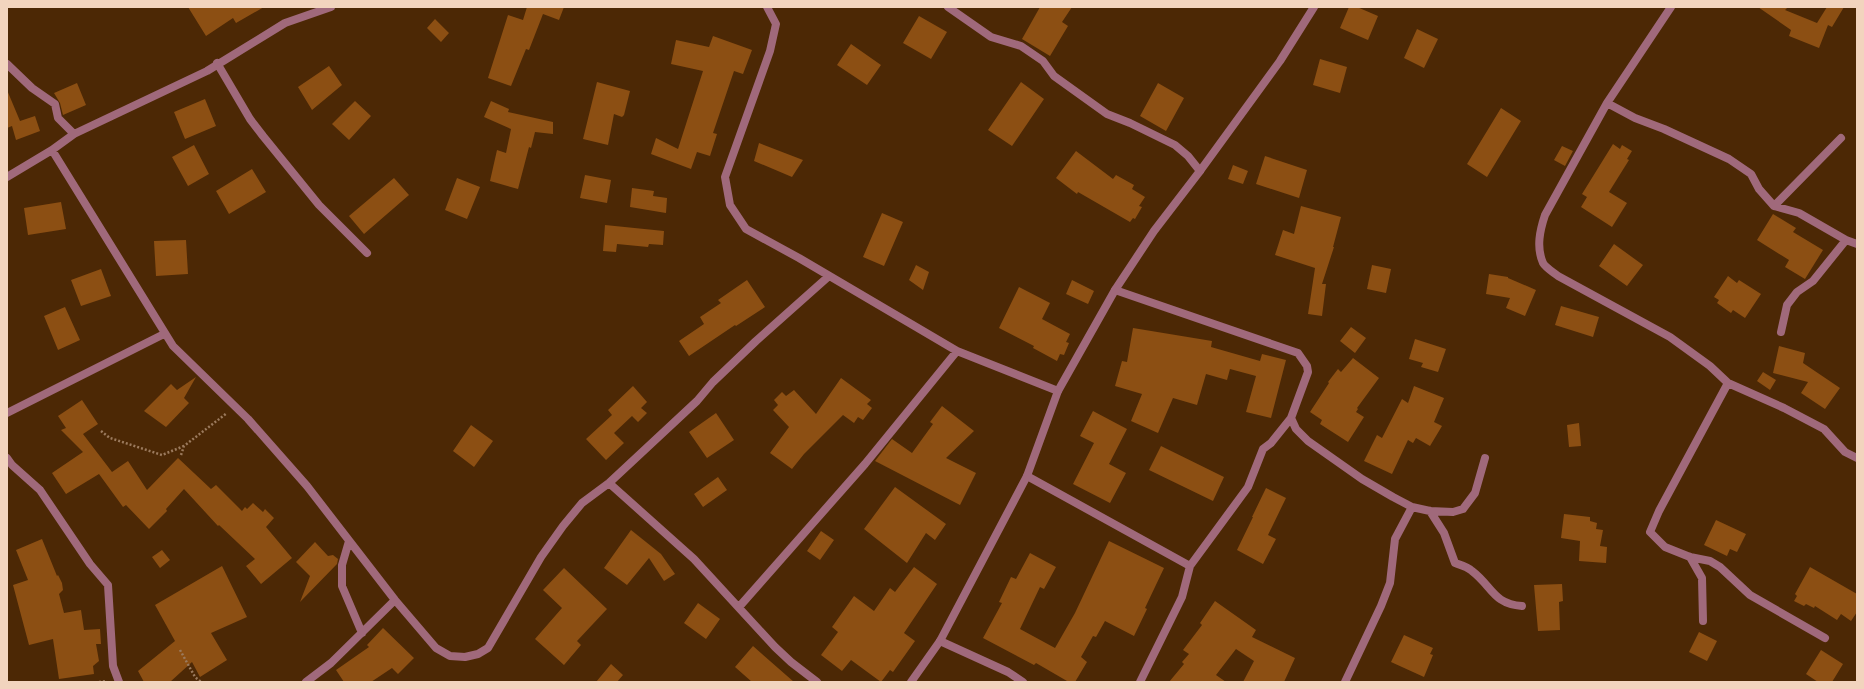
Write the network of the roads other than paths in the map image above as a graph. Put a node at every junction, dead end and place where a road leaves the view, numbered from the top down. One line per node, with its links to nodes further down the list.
1 (331, 7): 6 (street)
2 (767, 7): 18 (street)
3 (948, 7): 12 (street)
4 (1314, 7): 12 (street)
5 (1671, 7): 8 (street)
6 (217, 63): 9 (street); 17 (street)
7 (7, 64): 9 (street)
8 (1606, 103): 14 (street); 23 (street)
9 (74, 134): 11 (street)
10 (1841, 138): 14 (street)
11 (52, 150): 13 (street); 21 (street)
12 (1200, 171): 19 (street)
13 (7, 177)
14 (1774, 206): 15 (street)
15 (1846, 240): 16 (street); 20 (street)
16 (1857, 244)
17 (366, 253)
18 (829, 276): 22 (street); 31 (street)
19 (1115, 290): 24 (street); 26 (street)
20 (1781, 332)
21 (164, 334): 25 (street); 34 (street)
22 (957, 351): 24 (street); 38 (street)
23 (1728, 382): 29 (street); 35 (street)
24 (1058, 391): 30 (street)
25 (7, 413)
26 (1291, 418): 32 (street); 36 (street)
27 (7, 458): 44 (street)
28 (1485, 458): 33 (street)
29 (1857, 458)
30 (1027, 476): 36 (street); 43 (street)
31 (609, 483): 37 (street); 38 (street)
32 (1412, 507): 33 (street); 50 (street)
33 (1430, 511): 39 (street)
34 (349, 541): 37 (street); 41 (street)
35 (1690, 557): 40 (street); 42 (street)
36 (1190, 566): 49 (street)
37 (395, 600): 41 (street)
38 (739, 606): 46 (street)
39 (1522, 606)
40 (1703, 621)
41 (362, 633): 45 (street)
42 (1825, 638)
43 (940, 641): 47 (street); 48 (street)
44 (119, 682)
45 (306, 682)
46 (817, 682)
47 (911, 682)
48 (1023, 682)
49 (1140, 682)
50 (1345, 682)

